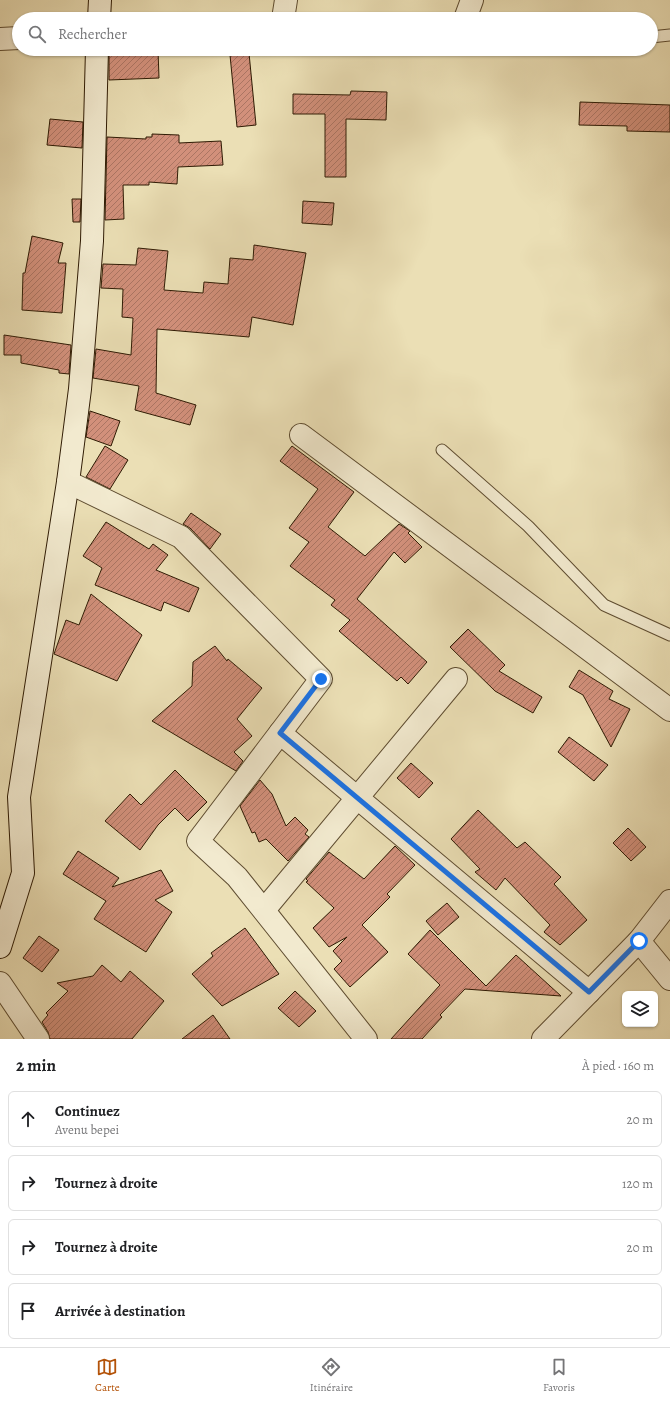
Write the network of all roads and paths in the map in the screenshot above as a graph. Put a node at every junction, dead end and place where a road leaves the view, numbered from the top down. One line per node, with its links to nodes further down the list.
1 (100, 0): 4 (street)
2 (286, 0): 5 (street)
3 (472, 0): 6 (street)
4 (99, 12)
5 (284, 12)
6 (468, 12)
7 (670, 35): 8 (lane)
8 (658, 36)
9 (12, 39): 10 (street)
10 (0, 40)
11 (97, 56): 14 (street)
12 (300, 435): 17 (street)
13 (442, 450): 15 (lane)
14 (68, 482): 18 (street); 23 (street)
15 (670, 635)
16 (456, 679): 19 (street)
17 (670, 710)
18 (280, 733): 19 (street); 21 (street)
19 (358, 798): 21 (street); 26 (street)
20 (670, 901): 22 (street)
21 (264, 910): 28 (street)
22 (639, 941): 24 (street); 26 (street)
23 (0, 947)
24 (668, 974)
25 (0, 983): 27 (street)
26 (589, 992): 29 (street)
27 (38, 1039)
28 (366, 1039)
29 (543, 1039)

